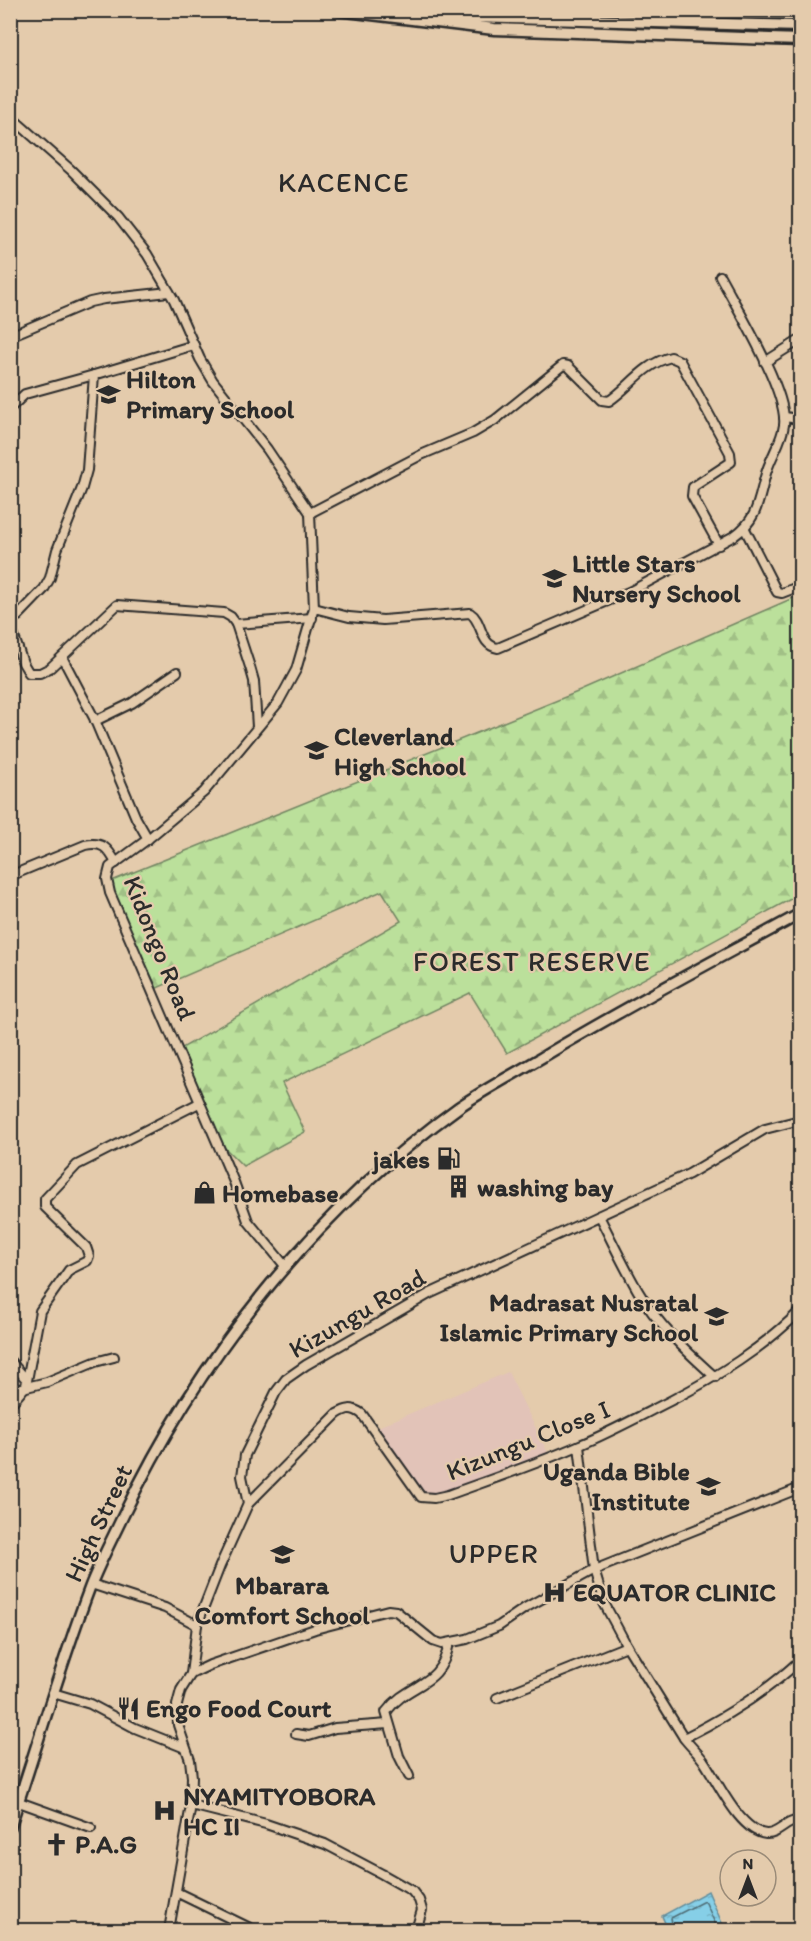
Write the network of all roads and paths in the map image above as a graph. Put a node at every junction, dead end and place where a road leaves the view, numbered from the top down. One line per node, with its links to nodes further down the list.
1 (338, 10): 4 (highway)
2 (415, 10): 3 (highway)
3 (801, 26)
4 (801, 40)
5 (10, 116): 7 (street)
6 (720, 276): 11 (street)
7 (169, 292): 8 (street); 10 (street)
8 (10, 336)
9 (801, 340): 11 (street)
10 (194, 345): 12 (street); 16 (street)
11 (765, 362): 14 (street)
12 (94, 375): 13 (street); 22 (street)
13 (10, 408)
14 (784, 417): 15 (street); 17 (street)
15 (801, 419)
16 (310, 513): 18 (street); 20 (street, Kidongo Road)
17 (745, 529): 18 (street); 19 (street)
18 (719, 545): 20 (street)
19 (801, 586)
20 (314, 608): 21 (street, Kidongo Road)
21 (312, 618): 23 (street); 28 (street, Kidongo Road)
22 (10, 620)
23 (236, 624): 25 (street); 28 (street)
24 (10, 625): 25 (street)
25 (62, 657): 27 (street)
26 (177, 672): 27 (street)
27 (95, 721): 29 (street)
28 (257, 727): 29 (street, Kidongo Road)
29 (148, 839): 30 (street, Kidongo Road)
30 (116, 863): 31 (street); 33 (street, Kidongo Road)
31 (10, 876)
32 (801, 914): 36 (main road, High Street)
33 (199, 1103): 36 (street, Kidongo Road); 41 (street)
34 (801, 1120): 35 (street, Kizungu Road)
35 (599, 1216): 40 (street); 46 (street, Kizungu Road)
36 (286, 1267): 48 (main road, High Street)
37 (801, 1311): 40 (street, Kizungu Close I)
38 (114, 1357): 41 (street)
39 (10, 1361): 41 (street)
40 (715, 1377): 44 (street, Kizungu Close I)
41 (26, 1383): 42 (street); 43 (street)
42 (10, 1391)
43 (10, 1405)
44 (579, 1446): 46 (street, Kizungu Close I); 47 (street)
45 (801, 1488): 47 (street)
46 (248, 1504): 49 (street)
47 (594, 1570): 50 (street); 51 (street)
48 (91, 1584): 49 (street); 54 (main road, High Street)
49 (197, 1625): 53 (street)
50 (448, 1643): 53 (street); 56 (street)
51 (627, 1646): 55 (street); 58 (street)
52 (801, 1660): 58 (street)
53 (191, 1674): 59 (street)
54 (53, 1693): 59 (street); 61 (main road, High Street)
55 (497, 1698)
56 (388, 1724): 57 (street); 60 (street)
57 (296, 1734)
58 (684, 1738): 63 (street)
59 (185, 1748): 62 (street)
60 (409, 1776)
61 (19, 1802): 64 (main road, High Street); 65 (street)
62 (192, 1805): 66 (street); 69 (street)
63 (801, 1821)
64 (10, 1827)
65 (91, 1828)
66 (176, 1892): 67 (street); 68 (street)
67 (169, 1930)
68 (254, 1930)
69 (416, 1930)

